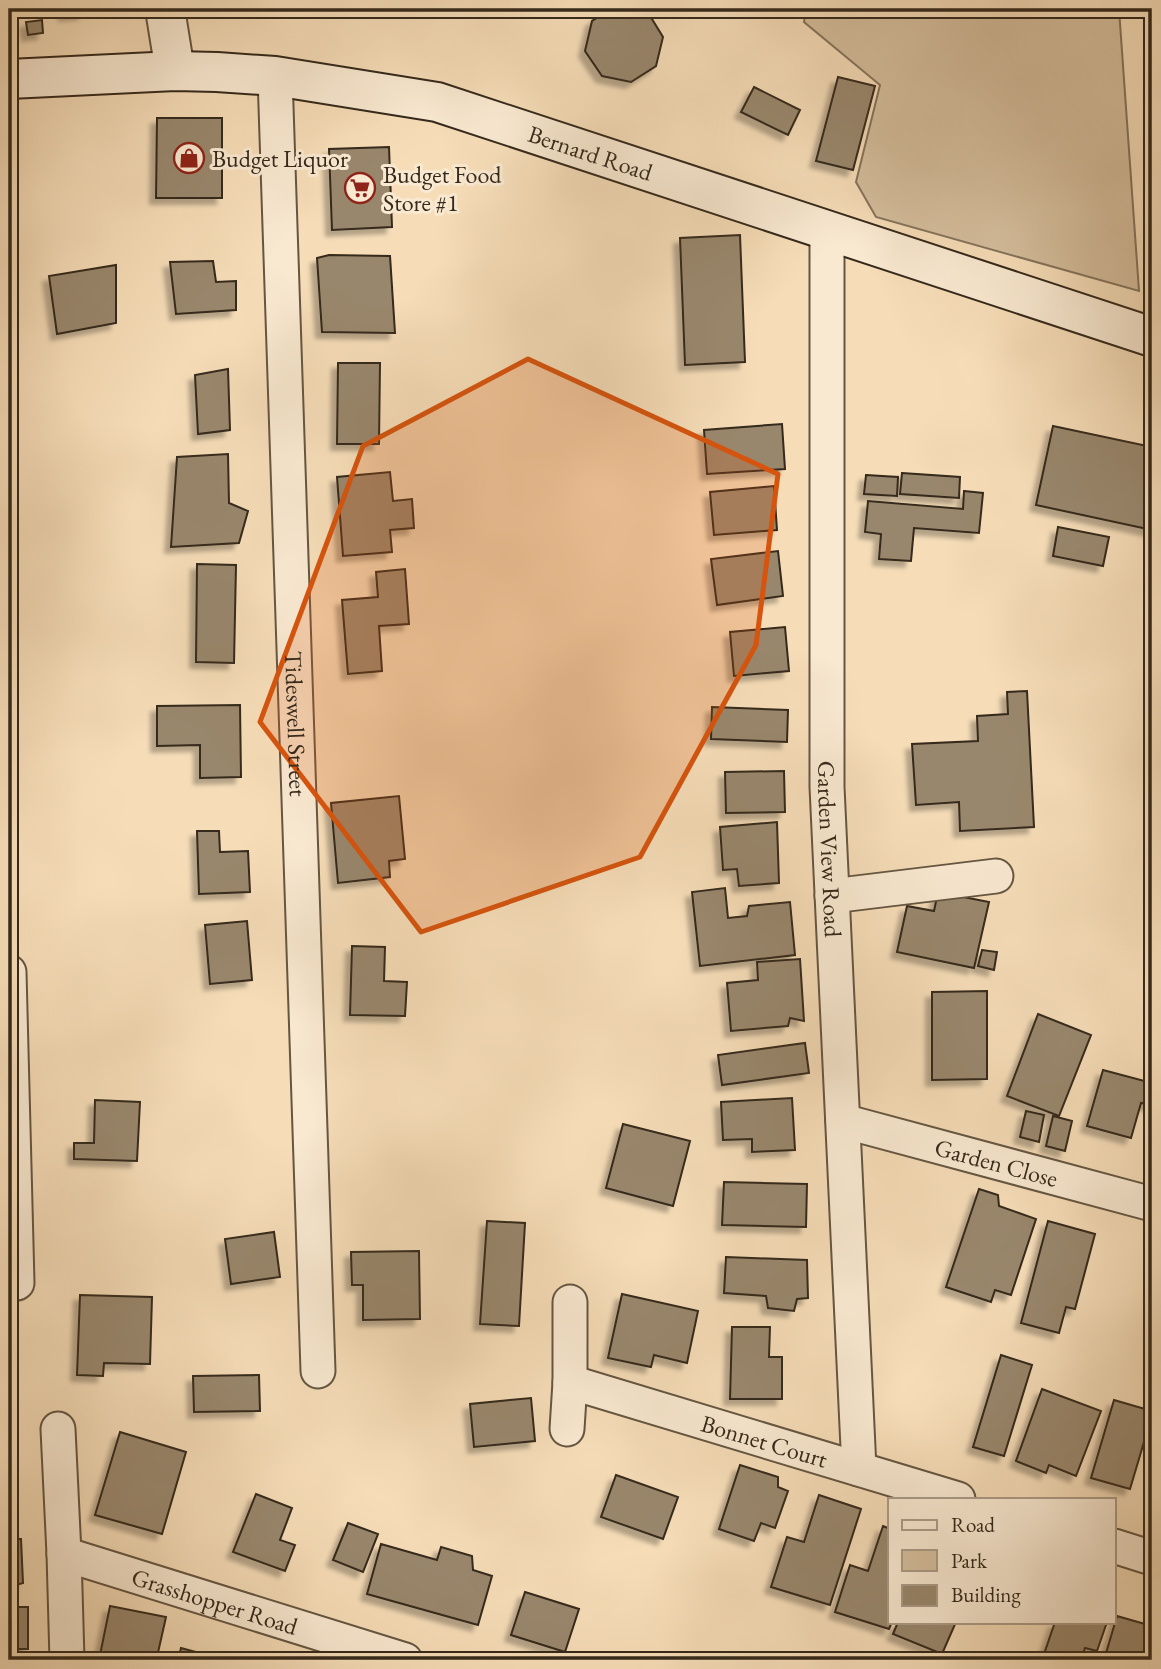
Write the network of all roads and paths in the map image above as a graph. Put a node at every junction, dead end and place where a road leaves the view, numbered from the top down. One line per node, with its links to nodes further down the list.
1 (165, 9): 2 (main road)
2 (175, 71): 3 (main road, Bernard Road); 4 (main road, Bernard Road)
3 (275, 76): 5 (main road, Bernard Road); 14 (street, Tideswell Street)
4 (9, 79)
5 (827, 229): 6 (main road, Bernard Road); 8 (street, Garden View Road)
6 (1152, 337)
7 (996, 876): 8 (street)
8 (832, 896): 10 (street, Garden View Road)
9 (9, 972): 12 (street)
10 (843, 1121): 11 (street, Garden Close); 18 (street, Garden View Road)
11 (1152, 1204)
12 (17, 1283)
13 (570, 1302): 15 (street)
14 (318, 1371)
15 (570, 1382): 17 (street); 18 (street, Bonnet Court)
16 (58, 1429): 21 (street)
17 (567, 1429)
18 (859, 1469): 19 (street, Bonnet Court)
19 (955, 1498)
20 (1116, 1547): 22 (street)
21 (64, 1554): 23 (street, Grasshopper Road); 24 (street)
22 (1152, 1558)
23 (326, 1648): 25 (street, Grasshopper Road)
24 (67, 1660)
25 (404, 1660)

